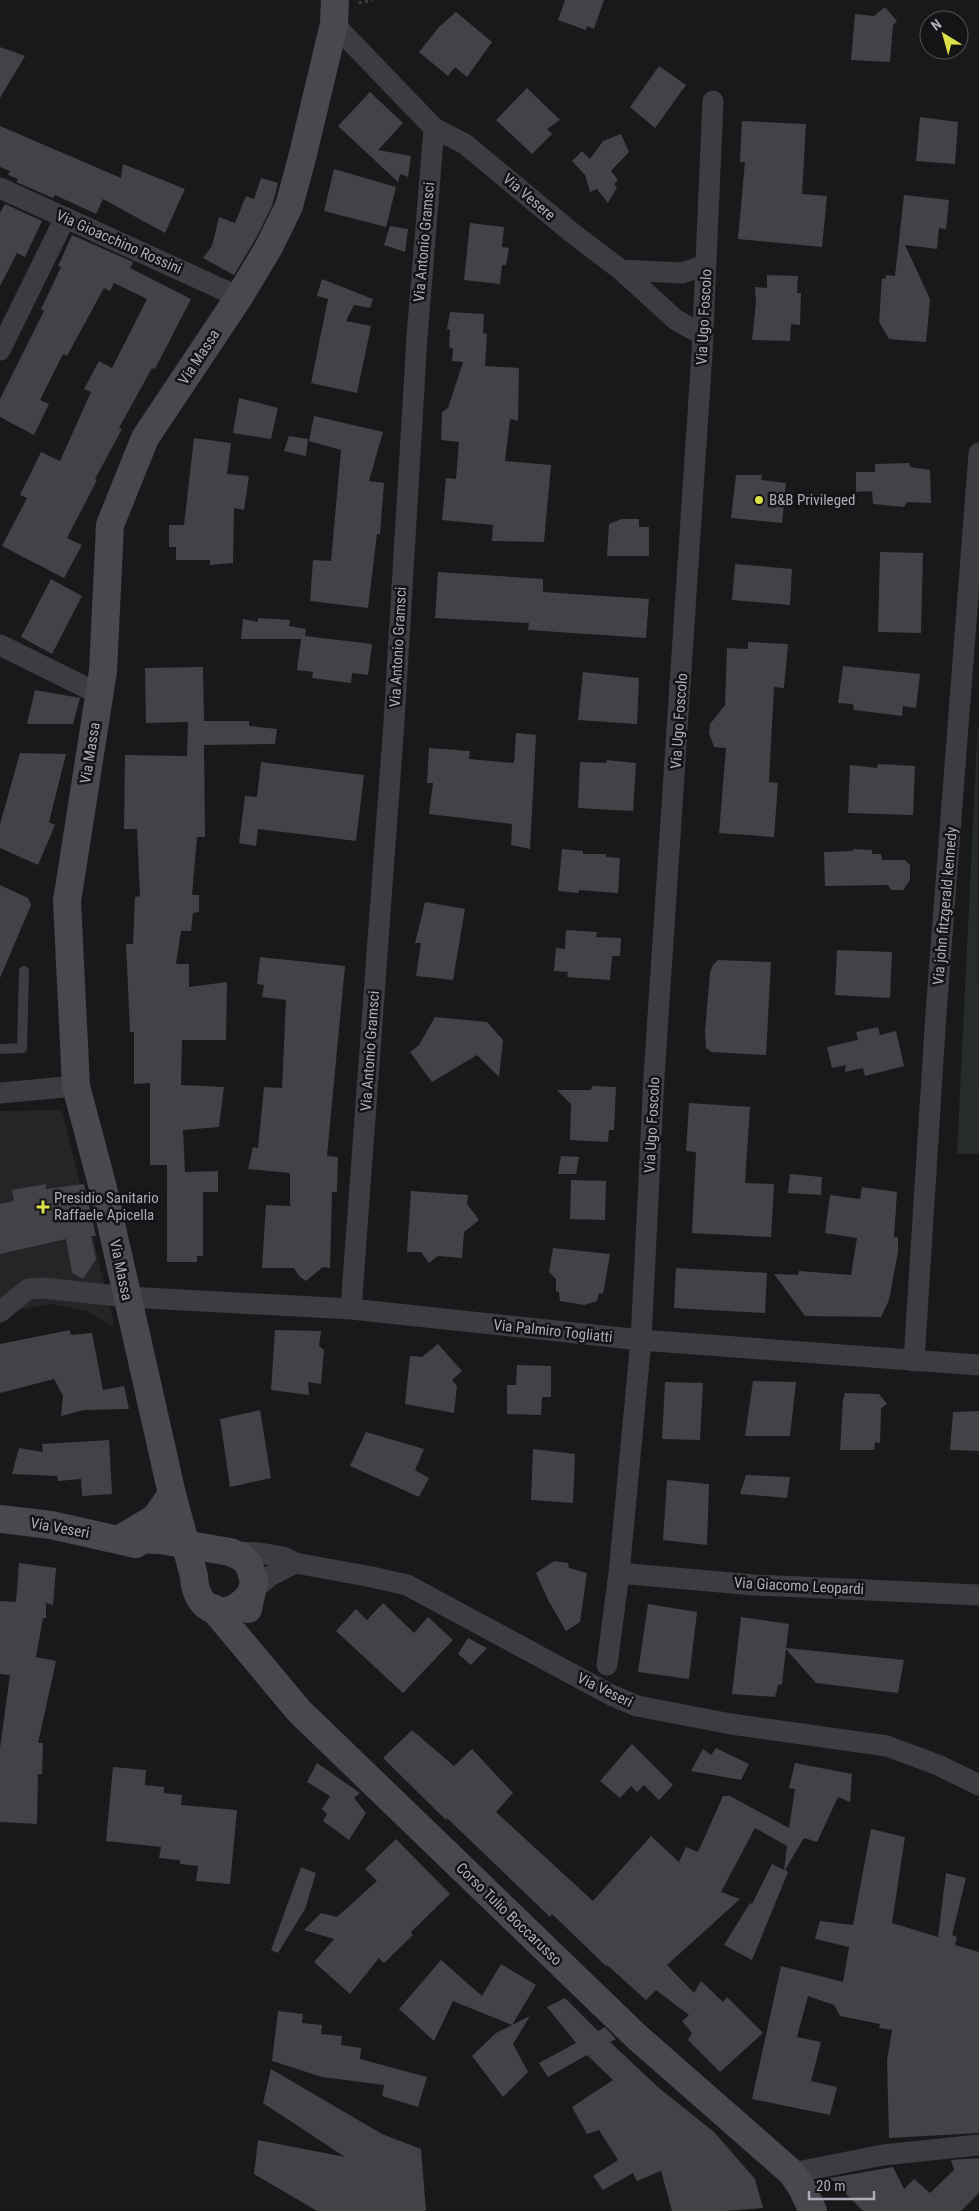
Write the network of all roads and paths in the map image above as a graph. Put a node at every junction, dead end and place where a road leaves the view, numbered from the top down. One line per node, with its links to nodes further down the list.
1 (335, 12): 3 (street); 8 (street, Via Massa)
2 (713, 102): 6 (street, Via Ugo Foscolo)
3 (434, 128): 7 (street, Via Vesere); 20 (street, Via Antonio Gramsci)
4 (0, 188): 5 (street, Via Gioacchino Rossini)
5 (65, 218): 8 (street, Via Gioacchino Rossini); 10 (street)
6 (706, 265): 7 (street); 9 (street, Via Ugo Foscolo)
7 (621, 270): 9 (street, Via Vesere)
8 (239, 296): 14 (street, Via Massa)
9 (703, 335): 22 (street, Via Ugo Foscolo)
10 (0, 350)
11 (979, 453): 12 (street, Via john fitzgerald kennedy)
12 (974, 582): 23 (street, Via john fitzgerald kennedy)
13 (1, 647): 14 (street)
14 (99, 694): 17 (street, Via Massa)
15 (24, 971): 16 (lane)
16 (0, 1048)
17 (76, 1086): 18 (street); 19 (street, Via Massa)
18 (0, 1093)
19 (127, 1298): 20 (street, Via Palmiro Togliatti); 21 (street, Via Palmiro Togliatti); 25 (street, Via Massa)
20 (351, 1309): 22 (street, Via Palmiro Togliatti)
21 (0, 1312)
22 (641, 1340): 23 (street, Via Palmiro Togliatti); 31 (street)
23 (914, 1360): 24 (street, Via Palmiro Togliatti)
24 (979, 1365)
25 (172, 1494): 27 (street); 28 (street, Via Massa)
26 (0, 1519): 27 (street, Via Veseri)
27 (120, 1539): 28 (street, Via Veseri); 32 (street, Via Veseri)
28 (186, 1546): 29 (street, Via Veseri); 32 (street, Via Massa)
29 (224, 1551): 30 (street, Via Veseri); 32 (street); 33 (street)
30 (295, 1563): 33 (street); 38 (street, Via Veseri)
31 (619, 1573): 34 (street, Via Giacomo Leopardi); 37 (street)
32 (194, 1576): 35 (street)
33 (252, 1591): 35 (street); 36 (street)
34 (979, 1595)
35 (213, 1608): 36 (street, Corso Tulio Boccarusso)
36 (248, 1652): 40 (street, Corso Tulio Boccarusso)
37 (607, 1665)
38 (979, 1785)
39 (979, 2145): 40 (street)
40 (792, 2173): 41 (street, Corso Tulio Boccarusso)
41 (813, 2211)

